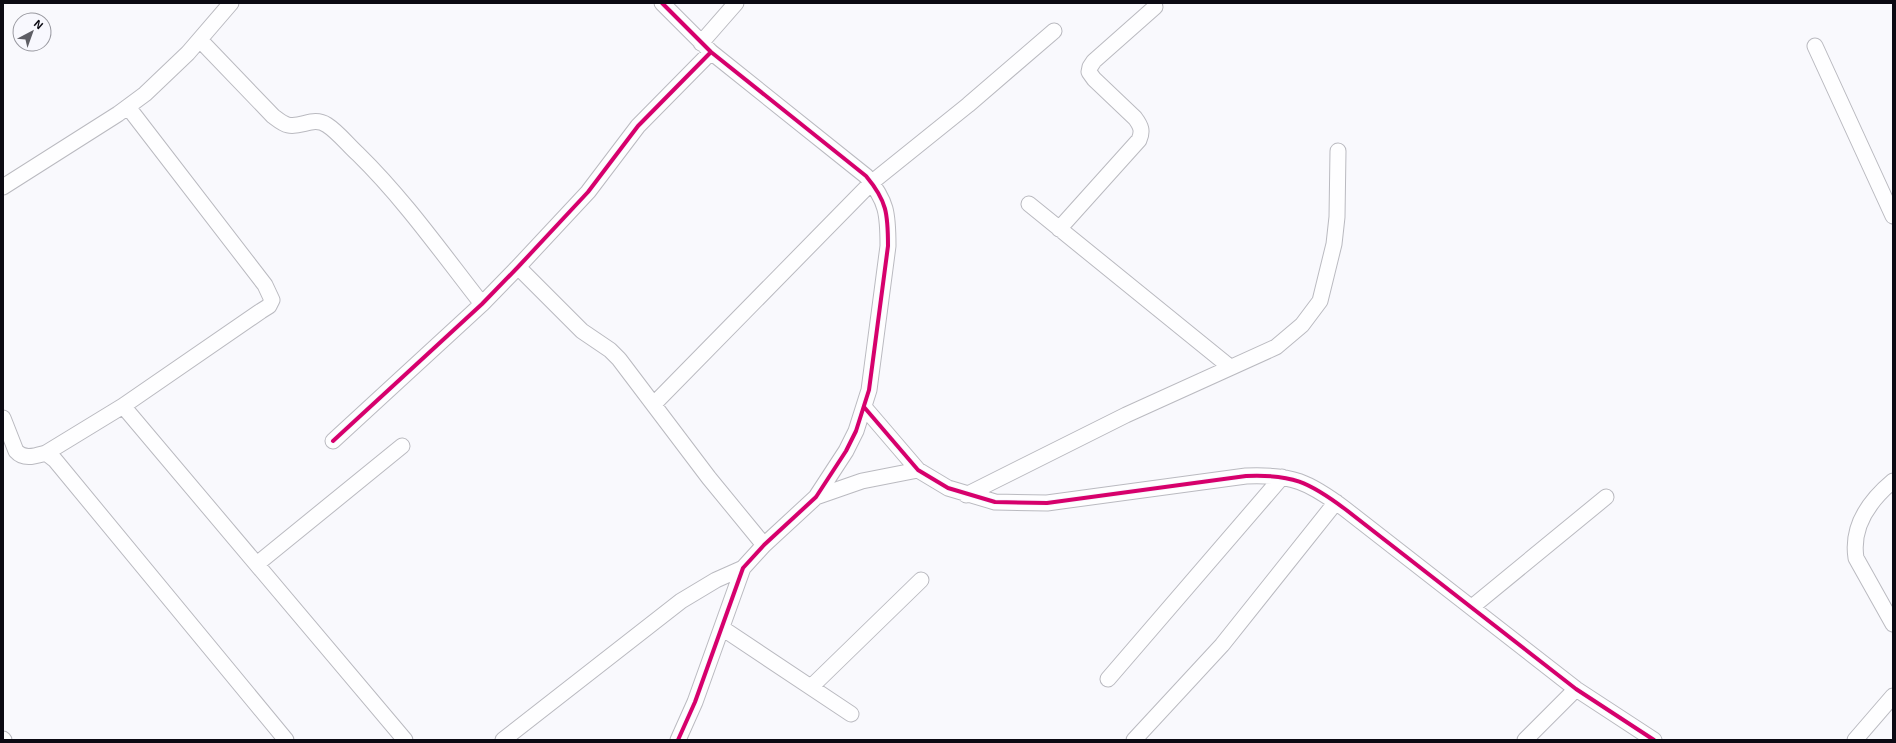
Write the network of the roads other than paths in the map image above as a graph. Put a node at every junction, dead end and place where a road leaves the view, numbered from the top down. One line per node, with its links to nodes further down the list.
1 (231, 3): 6 (street)
2 (662, 3): 8 (street)
3 (736, 3): 8 (street)
4 (1155, 7): 15 (street)
5 (1054, 31): 11 (street)
6 (200, 40): 9 (street); 17 (street)
7 (1815, 46): 14 (street)
8 (706, 47): 11 (street); 16 (street)
9 (128, 107): 12 (street); 20 (street)
10 (1338, 151): 18 (street)
11 (871, 183): 19 (street); 21 (street)
12 (3, 187)
13 (1029, 204): 15 (street)
14 (1893, 216)
15 (1059, 229): 18 (street)
16 (518, 267): 17 (street); 19 (street)
17 (482, 304): 23 (street)
18 (1230, 367): 29 (street)
19 (654, 404): 33 (street)
20 (123, 406): 25 (street); 34 (street)
21 (864, 407): 26 (street); 31 (street)
22 (3, 418): 25 (street)
23 (333, 441)
24 (402, 446): 34 (street)
25 (46, 453): 45 (street)
26 (918, 470): 29 (street); 31 (street)
27 (1282, 477): 29 (street); 32 (street); 40 (street)
28 (1893, 481): 38 (street)
29 (966, 495)
30 (1606, 496): 37 (street)
31 (816, 497): 33 (street)
32 (1336, 502): 37 (street); 49 (street)
33 (764, 544): 35 (street)
34 (257, 564): 46 (street)
35 (743, 568): 39 (street); 47 (street)
36 (921, 580): 41 (street)
37 (1472, 607): 42 (street)
38 (1893, 624)
39 (722, 628): 41 (street); 48 (street)
40 (1108, 679)
41 (811, 687): 44 (street)
42 (1576, 689): 50 (street); 51 (street)
43 (1893, 696): 52 (street)
44 (851, 714)
45 (286, 740)
46 (405, 740)
47 (503, 740)
48 (678, 740)
49 (1134, 740)
50 (1525, 740)
51 (1654, 740)
52 (1855, 740)

